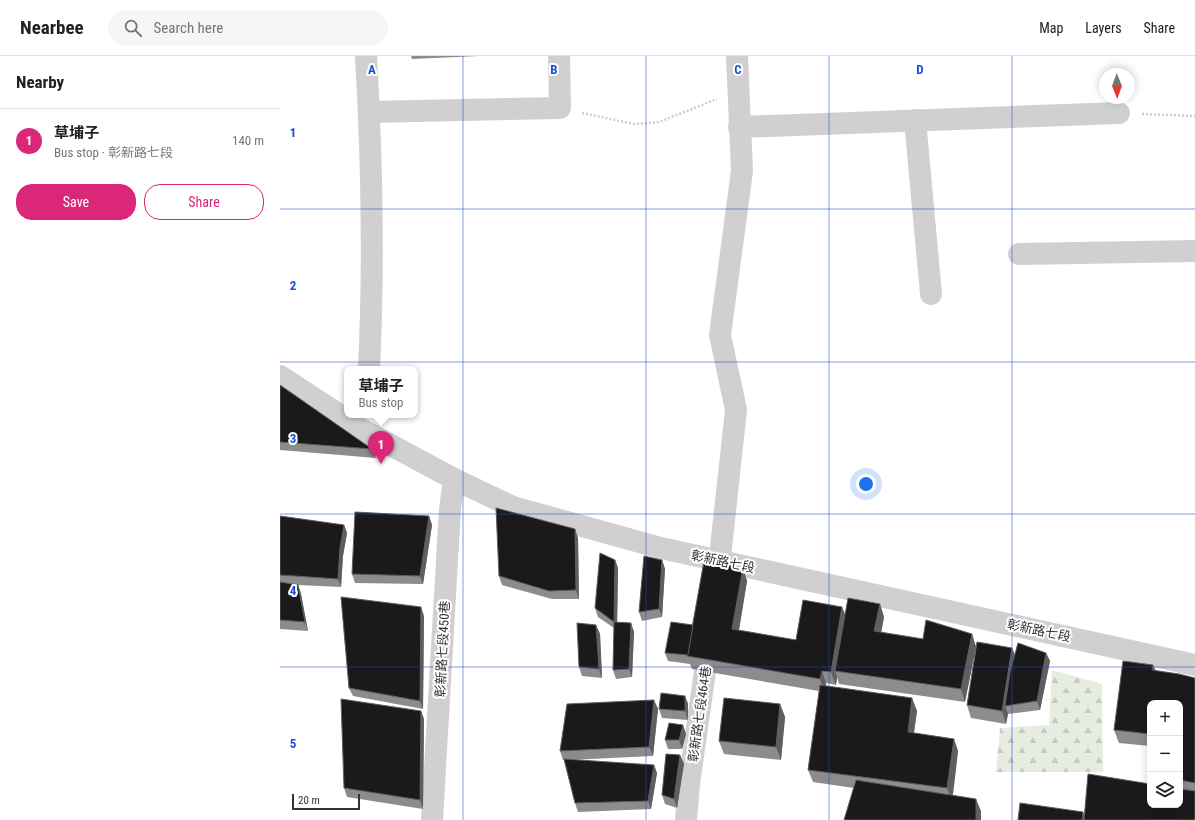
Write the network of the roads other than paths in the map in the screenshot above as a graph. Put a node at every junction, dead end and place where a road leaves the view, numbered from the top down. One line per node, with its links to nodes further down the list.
1 (366, 56): 4 (street)
2 (559, 56): 4 (street)
3 (737, 56): 7 (street)
4 (369, 112): 11 (street)
5 (1119, 113): 6 (street)
6 (916, 120): 7 (street); 10 (street)
7 (740, 127): 16 (street)
8 (1195, 251): 9 (street)
9 (1019, 254)
10 (930, 294)
11 (369, 366)
12 (280, 376): 13 (street, 彰新路七段)
13 (344, 412)
14 (362, 422): 15 (street, 彰新路七段)
15 (454, 479): 16 (street, 彰新路七段); 20 (street, 彰新路七段450巷)
16 (720, 560): 17 (street); 19 (street, 彰新路七段)
17 (716, 591)
18 (711, 622): 21 (street, 彰新路七段464巷)
19 (1195, 665)
20 (432, 820)
21 (686, 820)

